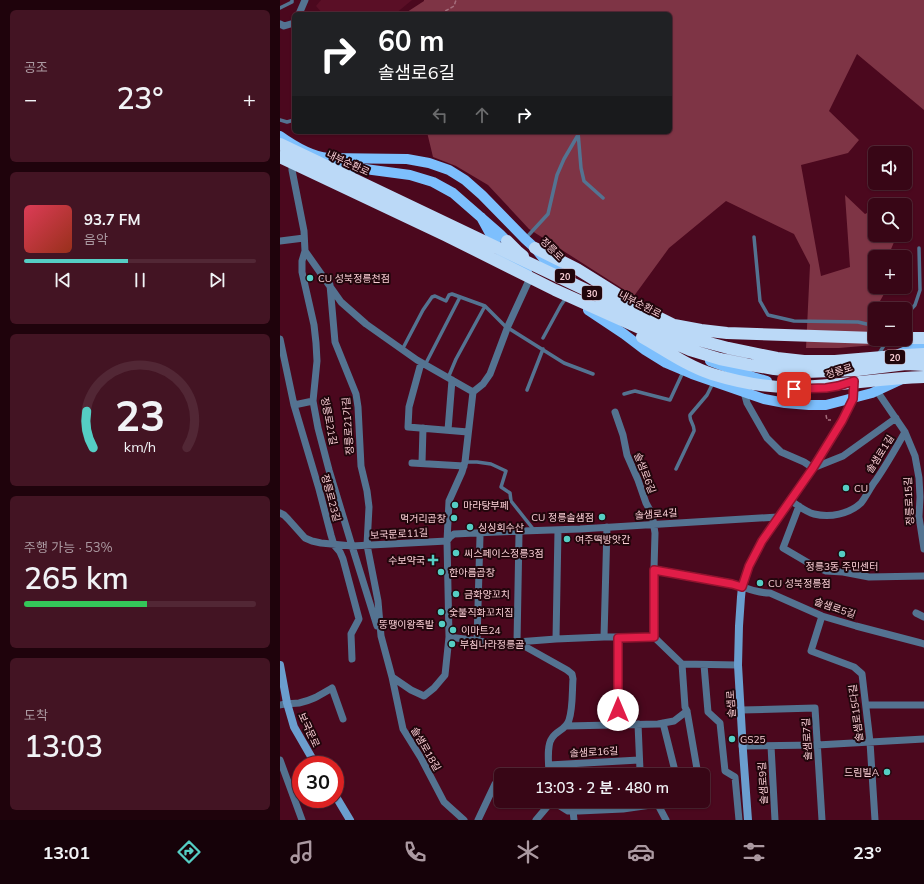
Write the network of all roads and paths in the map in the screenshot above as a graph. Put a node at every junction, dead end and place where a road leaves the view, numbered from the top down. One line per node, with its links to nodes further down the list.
1 (292, 0): 4 (lane)
2 (456, 0): 6 (path)
3 (306, 1): 5 (street)
4 (280, 8)
5 (300, 12)
6 (444, 12)
7 (280, 24): 8 (street)
8 (292, 24)
9 (280, 120): 10 (lane)
10 (292, 121)
11 (578, 134): 17 (lane); 21 (lane)
12 (280, 137): 14 (main road, 정릉로)
13 (280, 144): 45 (highway, 내부순환로 / 30)
14 (294, 146): 16 (street, 정릉로21길); 21 (main road, 정릉로 / 20)
15 (280, 151): 16 (main road, 20)
16 (286, 157): 18 (main road, 20); 20 (street, 정릉로21길); 48 (highway, 30)
17 (603, 198)
18 (481, 217): 23 (main road); 27 (main road, 20)
19 (754, 237): 34 (lane)
20 (304, 238): 22 (street); 26 (street, 정릉로21길)
21 (525, 239): 24 (main road, 정릉로 / 20)
22 (280, 241)
23 (507, 241): 27 (main road); 51 (highway)
24 (535, 248): 37 (highway); 53 (main road, 정릉로 / 20)
25 (919, 248): 33 (lane)
26 (305, 251): 29 (street); 61 (street, 정릉로21길)
27 (522, 268): 28 (main road, 20)
28 (531, 276): 31 (main road, 20); 35 (street)
29 (330, 285): 44 (street); 88 (street, 정릉로21가길)
30 (460, 297): 32 (lane); 44 (lane); 47 (lane)
31 (566, 298): 36 (lane); 50 (main road, 20)
32 (485, 306): 35 (lane); 52 (lane)
33 (912, 308)
34 (868, 324)
35 (508, 327): 43 (lane); 57 (street)
36 (543, 338)
37 (868, 338)
38 (912, 338): 39 (highway)
39 (924, 338)
40 (280, 339): 62 (street, 정릉로23길)
41 (884, 346): 46 (lane)
42 (924, 346): 53 (main road, 정릉로 / 20)
43 (543, 349): 49 (lane); 55 (lane)
44 (402, 350): 47 (street)
45 (924, 354)
46 (876, 359)
47 (423, 364): 52 (street); 67 (street)
48 (924, 365)
49 (593, 374)
50 (682, 374): 54 (main road, 20); 59 (lane)
51 (924, 376): 56 (main road, 20)
52 (450, 379): 57 (street); 68 (street)
53 (854, 381): 60 (main road, 솔샘로)
54 (713, 382): 58 (main road, 20); 75 (lane)
55 (527, 390)
56 (877, 391): 60 (main road, 20); 65 (street, 정릉로15길)
57 (473, 392): 69 (street)
58 (744, 392): 60 (main road, 20); 74 (street)
59 (624, 394)
60 (853, 399): 74 (main road, 솔샘로)
61 (313, 400): 62 (street); 89 (street, 정릉로21길)
62 (294, 405): 87 (street, 정릉로23길)
63 (614, 412): 80 (street, 솔샘로6길)
64 (826, 415): 66 (path)
65 (896, 418): 70 (street, 정릉로15길); 74 (street)
66 (831, 420)
67 (423, 428): 68 (street); 72 (street)
68 (448, 430): 69 (street)
69 (468, 432): 73 (street)
70 (905, 432): 77 (street, 솔샘로1길); 90 (street, 정릉로15길)
71 (412, 463): 72 (street)
72 (422, 463): 73 (street)
73 (464, 464): 82 (lane); 86 (street)
74 (813, 468): 76 (main road, 솔샘로)
75 (676, 469)
76 (790, 500): 77 (street, 솔샘로1길); 79 (main road, 솔샘로)
77 (799, 506): 92 (street)
78 (280, 513): 87 (street, 보국문로11길)
79 (778, 518): 80 (street, 솔샘로4길); 93 (main road, 솔샘로)
80 (654, 524): 81 (street, 솔샘로4길); 91 (street, 솔샘로6길)
81 (607, 527): 83 (street, 솔샘로4길); 99 (street)
82 (535, 530): 83 (street, 솔샘로4길); 86 (street, 솔샘로4길)
83 (558, 530): 102 (street)
84 (519, 534): 104 (street)
85 (480, 536): 103 (street)
86 (447, 541): 88 (street, 보국문로11길); 98 (street)
87 (334, 545): 89 (street, 보국문로11길); 106 (street, 정릉로23길)
88 (367, 545): 89 (street, 보국문로11길); 97 (street, 솔샘로18길)
89 (352, 546): 97 (street)
90 (924, 549)
91 (654, 570): 93 (street); 100 (street, 솔샘로6길)
92 (924, 576)
93 (742, 587): 95 (street, 솔샘로5길); 110 (main road, 솔샘로)
94 (916, 613): 96 (street)
95 (822, 616): 105 (street, 솔샘로5길); 114 (street, 솔샘로15다길)
96 (924, 617)
97 (381, 636): 111 (street, 솔샘로18길)
98 (449, 637): 103 (street); 111 (street)
99 (604, 637): 101 (street); 102 (street)
100 (654, 637): 101 (street); 107 (street)
101 (618, 638): 121 (street)
102 (556, 639): 104 (street)
103 (477, 641): 104 (street)
104 (517, 642): 122 (street)
105 (924, 644)
106 (352, 659)
107 (682, 664): 109 (street); 117 (street)
108 (280, 665): 112 (main road, 보국문로)
109 (704, 665): 110 (street); 149 (street)
110 (738, 666): 116 (main road, 솔샘로)
111 (392, 677): 144 (street, 솔샘로18길)
112 (284, 704): 115 (street); 118 (street, 보국문로); 128 (main road, 보국문로)
113 (924, 704): 114 (street)
114 (866, 705): 124 (street, 솔샘로15다길)
115 (280, 710)
116 (741, 710): 125 (street, 솔샘로7길); 126 (main road, 솔샘로)
117 (687, 711): 119 (street); 134 (street)
118 (344, 718)
119 (663, 723): 120 (street); 133 (street)
120 (638, 724): 121 (street); 130 (street)
121 (618, 725): 122 (street)
122 (566, 726): 131 (street)
123 (924, 739): 124 (street)
124 (870, 742): 125 (street); 153 (street, 솔샘로15다길)
125 (817, 745): 127 (street); 152 (street, 솔샘로7길)
126 (742, 746): 127 (street); 150 (main road, 솔샘로)
127 (771, 746): 151 (street, 솔샘로9길)
128 (311, 756)
129 (280, 760): 142 (street)
130 (639, 760): 131 (street, 솔샘로16길); 132 (street)
131 (549, 765)
132 (640, 768)
133 (674, 768)
134 (697, 768)
135 (494, 786): 145 (street)
136 (342, 808): 143 (main road)
137 (546, 808): 146 (street)
138 (563, 808): 141 (street)
139 (629, 808): 141 (street)
140 (660, 808): 148 (street)
141 (573, 811): 147 (street)
142 (302, 820)
143 (350, 820)
144 (464, 820)
145 (478, 820)
146 (536, 820)
147 (574, 820)
148 (666, 820)
149 (740, 820)
150 (748, 820)
151 (775, 820)
152 (822, 820)
153 (875, 820)

